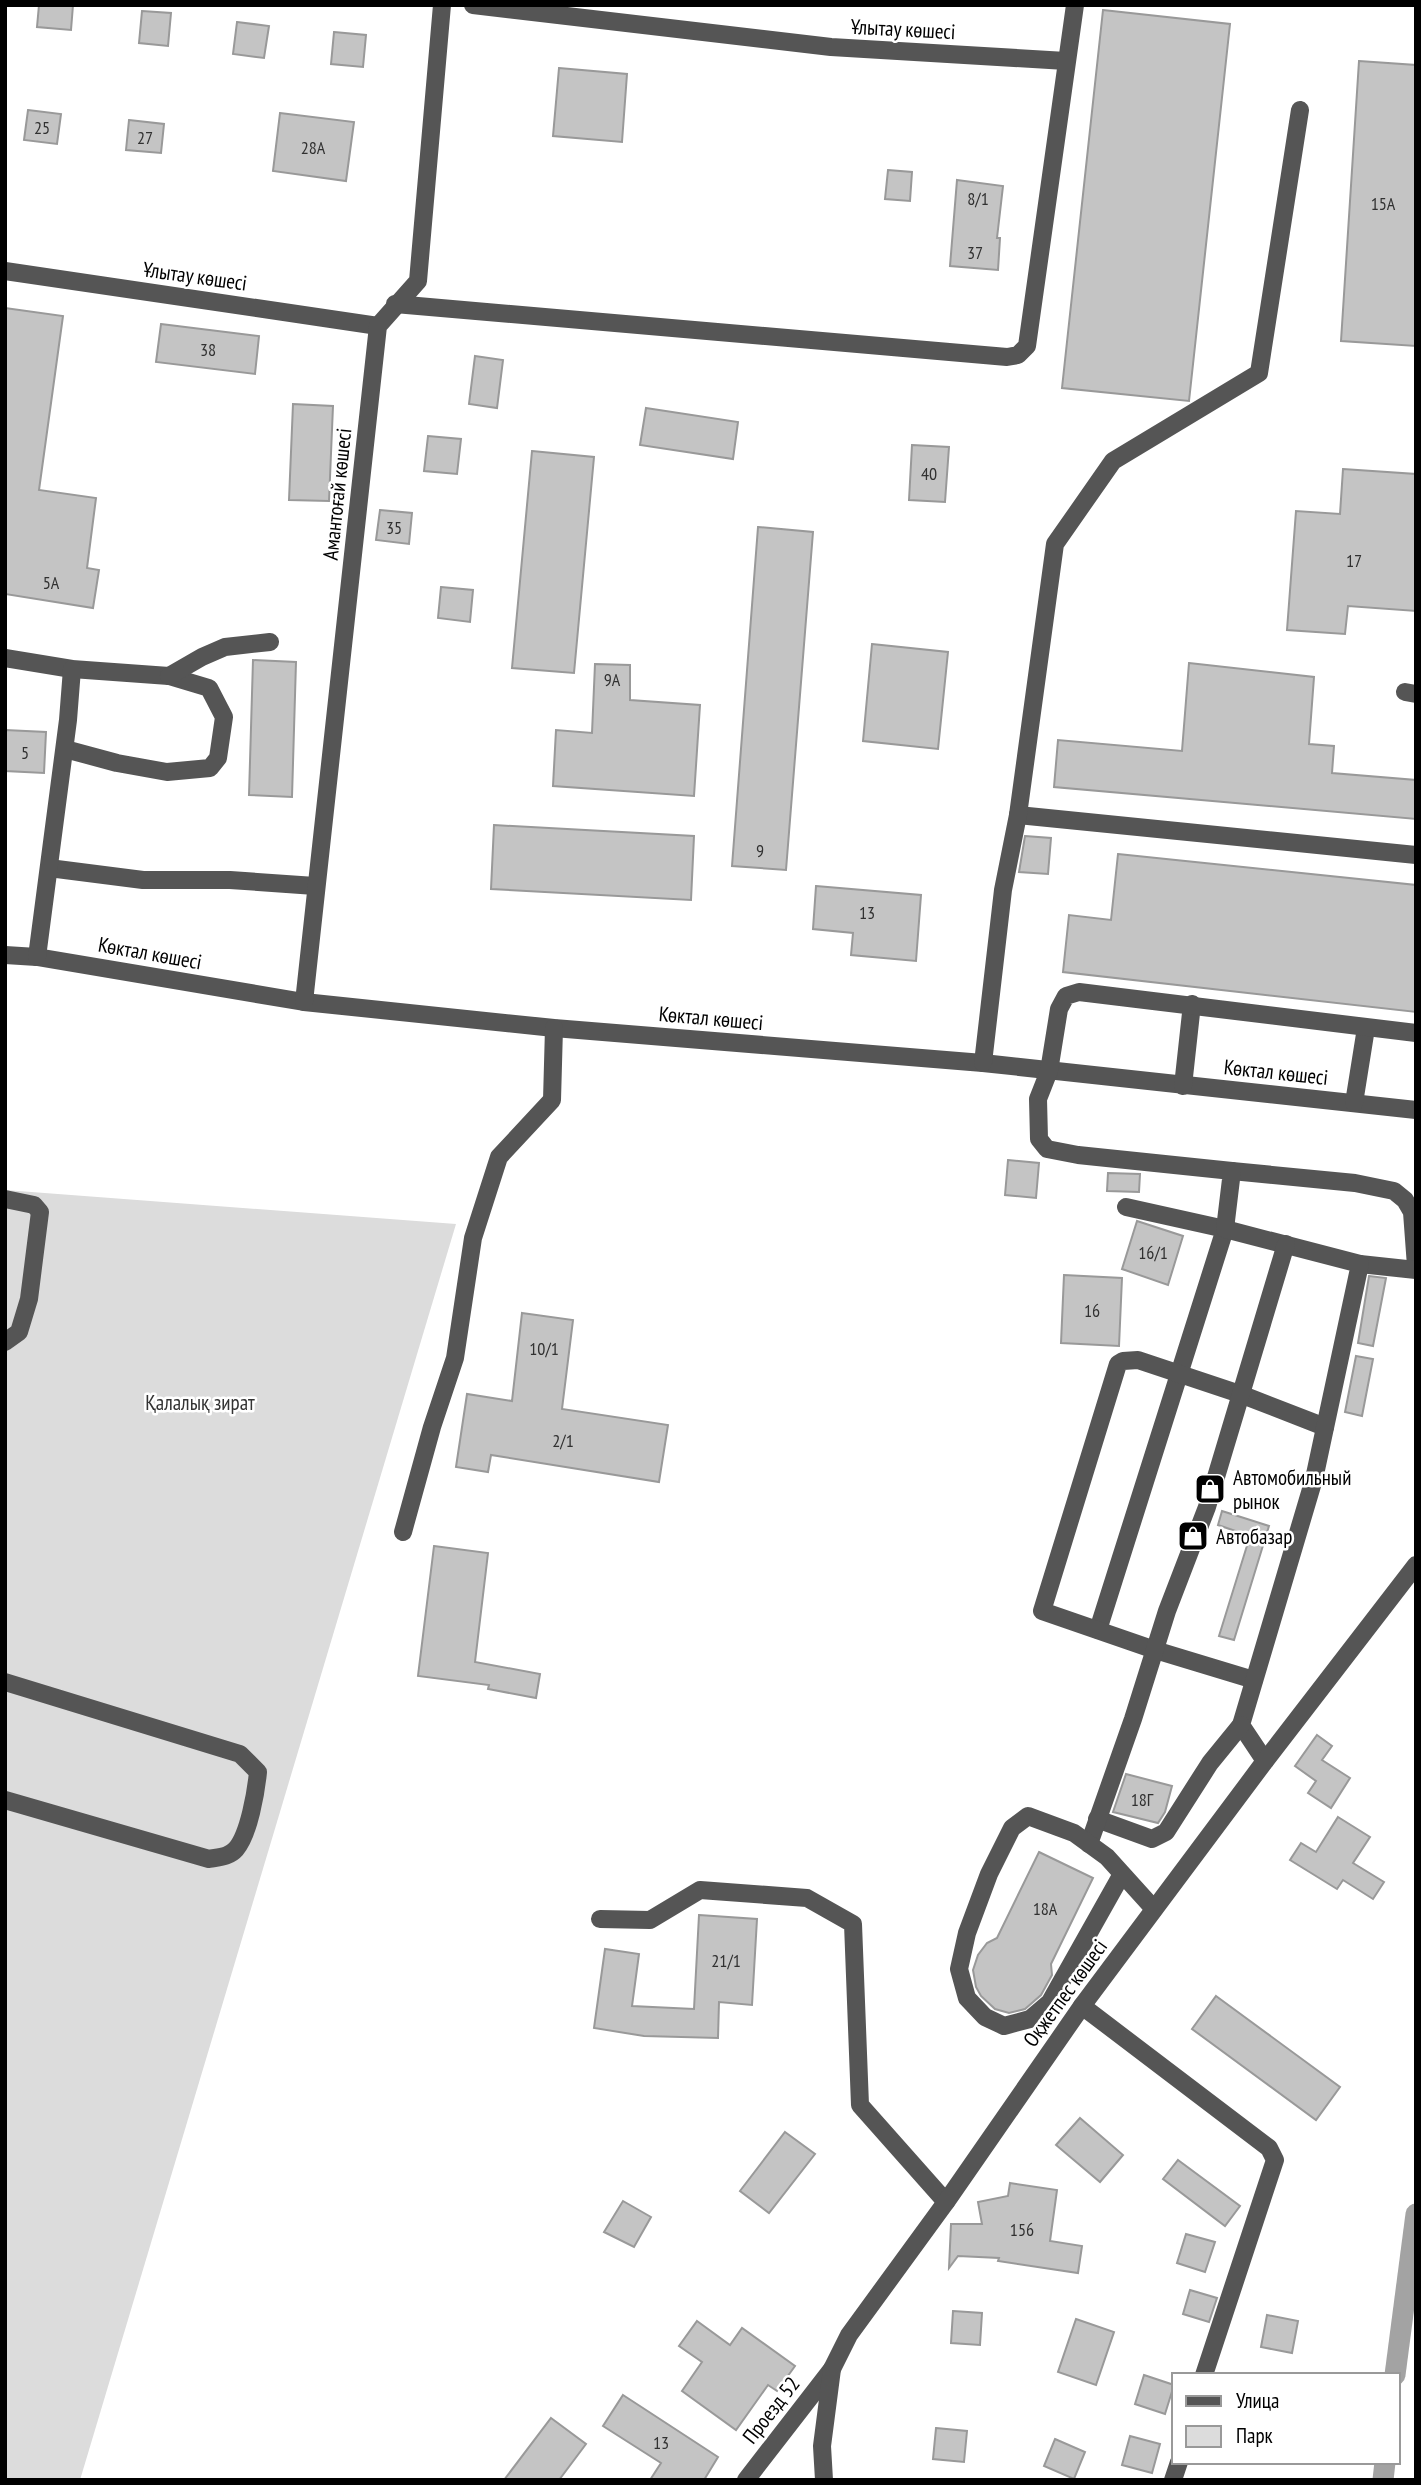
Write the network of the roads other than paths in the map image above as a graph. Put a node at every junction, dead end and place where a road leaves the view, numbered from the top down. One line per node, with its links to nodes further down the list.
1 (442, 5): 7 (street)
2 (473, 5): 4 (street, Ұлытау көшесі)
3 (1075, 5): 4 (street)
4 (1066, 61): 7 (street)
5 (1300, 110): 14 (street)
6 (5, 271): 8 (street, Ұлытау көшесі)
7 (396, 304): 8 (street)
8 (378, 326): 17 (street, Амантоғай көшесі)
9 (270, 642): 12 (street)
10 (5, 658): 11 (street)
11 (72, 669): 12 (street); 13 (street)
12 (169, 676): 13 (street)
13 (65, 749): 16 (street)
14 (1018, 815): 15 (street); 25 (street)
15 (1416, 855)
16 (49, 868): 17 (street); 19 (street)
17 (315, 886): 20 (street, Амантоғай көшесі)
18 (5, 955): 19 (street, Көктал көшесі)
19 (37, 957): 20 (street, Көктал көшесі)
20 (304, 1002): 22 (street, Көктал көшесі)
21 (1192, 1004): 23 (street); 26 (street); 27 (street)
22 (554, 1028): 25 (street, Көктал көшесі); 41 (street)
23 (1366, 1028): 24 (street); 28 (street)
24 (1416, 1033)
25 (984, 1063): 26 (street, Көктал көшесі)
26 (1049, 1071): 27 (street, Көктал көшесі); 30 (street)
27 (1182, 1086): 28 (street, Көктал көшесі)
28 (1354, 1103): 29 (street, Көктал көшесі)
29 (1416, 1110)
30 (1231, 1171): 33 (street); 36 (street)
31 (5, 1199): 37 (street)
32 (1126, 1207): 33 (street)
33 (1225, 1229): 34 (street); 38 (street)
34 (1286, 1244): 35 (street); 39 (street)
35 (1360, 1264): 36 (street); 40 (street)
36 (1416, 1268)
37 (5, 1342)
38 (1178, 1374): 39 (street); 43 (street); 43 (street)
39 (1240, 1394): 40 (street); 44 (street)
40 (1325, 1427): 45 (street)
41 (403, 1532)
42 (1416, 1565): 48 (street, Оқжетпес көшесі)
43 (1098, 1630): 44 (street)
44 (1155, 1650): 45 (street); 50 (street)
45 (1254, 1681): 47 (street)
46 (5, 1682): 49 (street)
47 (1241, 1725): 48 (street); 50 (street)
48 (1265, 1761): 53 (street, Оқжетпес көшесі)
49 (5, 1800)
50 (1097, 1819): 51 (street)
51 (1089, 1844): 52 (street); 52 (street)
52 (1122, 1874): 53 (street)
53 (1154, 1909): 55 (street, Оқжетпес көшесі)
54 (600, 1919): 56 (street)
55 (1082, 2006): 56 (street, Оқжетпес көшесі); 58 (street)
56 (946, 2202): 57 (street, Оқжетпес көшесі)
57 (832, 2369): 59 (street, Проезд 52); 60 (street, Оқжетпес көшесі)
58 (1205, 2373)
59 (746, 2480)
60 (824, 2480)

